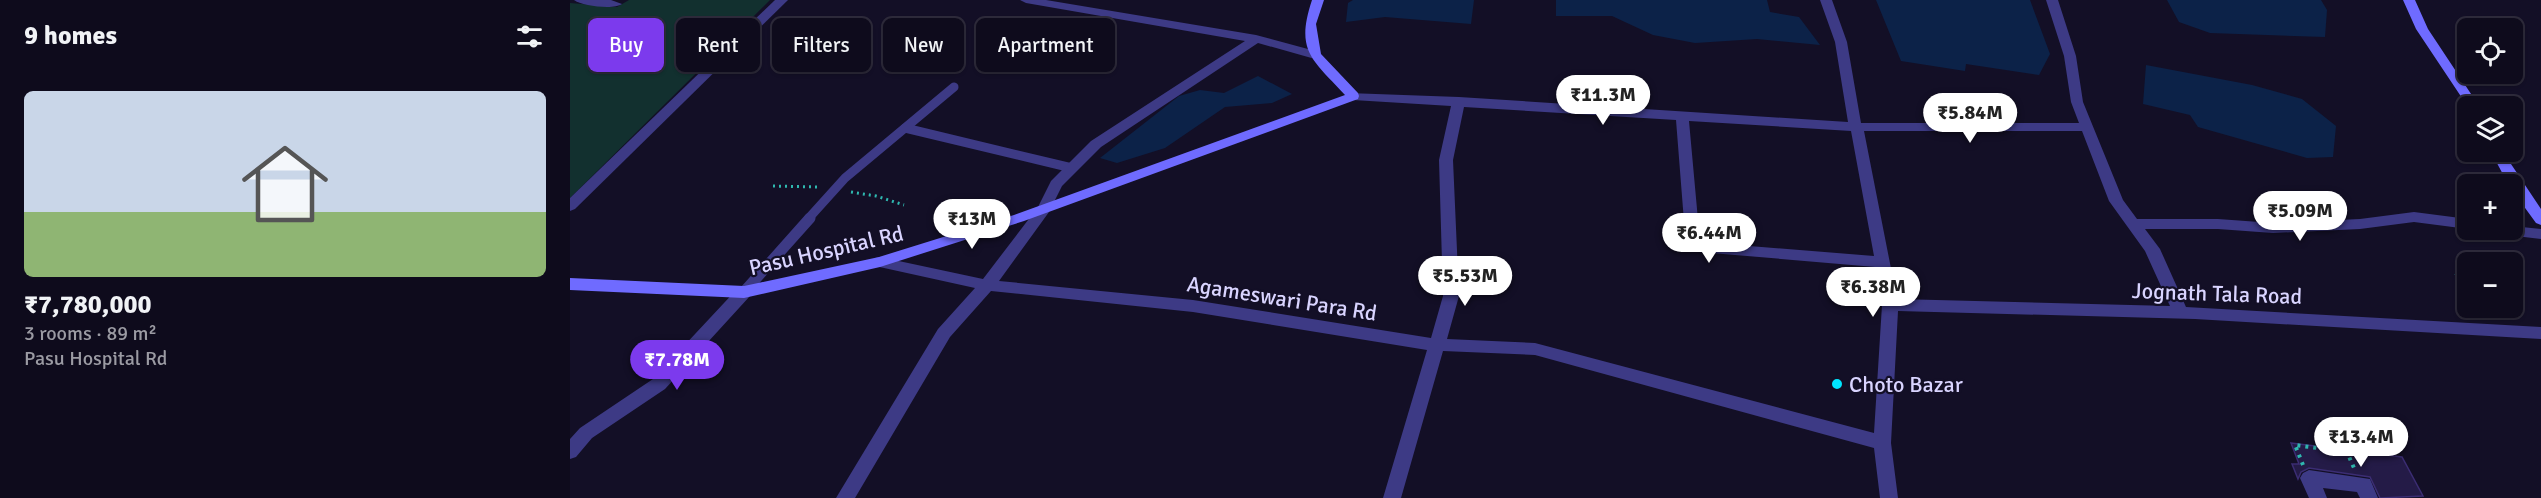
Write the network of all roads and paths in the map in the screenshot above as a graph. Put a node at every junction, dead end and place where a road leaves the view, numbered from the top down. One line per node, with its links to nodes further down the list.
1 (580, 0): 8 (street)
2 (782, 0): 24 (street)
3 (1026, 0): 9 (street)
4 (1318, 0): 10 (main road)
5 (1826, 0): 18 (street)
6 (2052, 0): 16 (street)
7 (2409, 0): 13 (main road)
8 (616, 4)
9 (1256, 39): 10 (street); 20 (street)
10 (1315, 55): 12 (main road)
11 (954, 87): 17 (lane)
12 (1353, 96): 14 (street); 25 (main road, Pasu Hospital Rd)
13 (2468, 96)
14 (1459, 101): 15 (street); 39 (street)
15 (1682, 115): 18 (street); 32 (street)
16 (2086, 127): 18 (street); 28 (street)
17 (905, 128): 20 (lane); 22 (lane)
18 (1857, 131): 32 (street)
19 (2503, 162): 26 (main road)
20 (1072, 168): 25 (street)
21 (773, 186): 22 (path)
22 (835, 189): 23 (path); 35 (lane)
23 (904, 205)
24 (570, 206)
25 (1044, 209): 31 (main road, Pasu Hospital Rd); 34 (street)
26 (2541, 220)
27 (2457, 223): 28 (street)
28 (2134, 224): 37 (street)
29 (2523, 232): 30 (street)
30 (2541, 234)
31 (880, 262): 34 (street, Agameswari Para Rd); 35 (main road, Pasu Hospital Rd)
32 (1882, 262): 36 (street)
33 (570, 284): 35 (main road, Pasu Hospital Rd)
34 (987, 285): 39 (street, Agameswari Para Rd); 44 (street)
35 (744, 291): 41 (street)
36 (1890, 305): 37 (street, Jognath Tala Road); 40 (street)
37 (2181, 313): 38 (street, Jognath Tala Road)
38 (2541, 333)
39 (1437, 345): 40 (street, Agameswari Para Rd); 45 (street)
40 (1882, 443): 46 (street)
41 (570, 452)
42 (2309, 478): 43 (street); 43 (path); 47 (street)
43 (2365, 492)
44 (845, 498)
45 (1392, 498)
46 (1889, 498)
47 (2318, 498)

